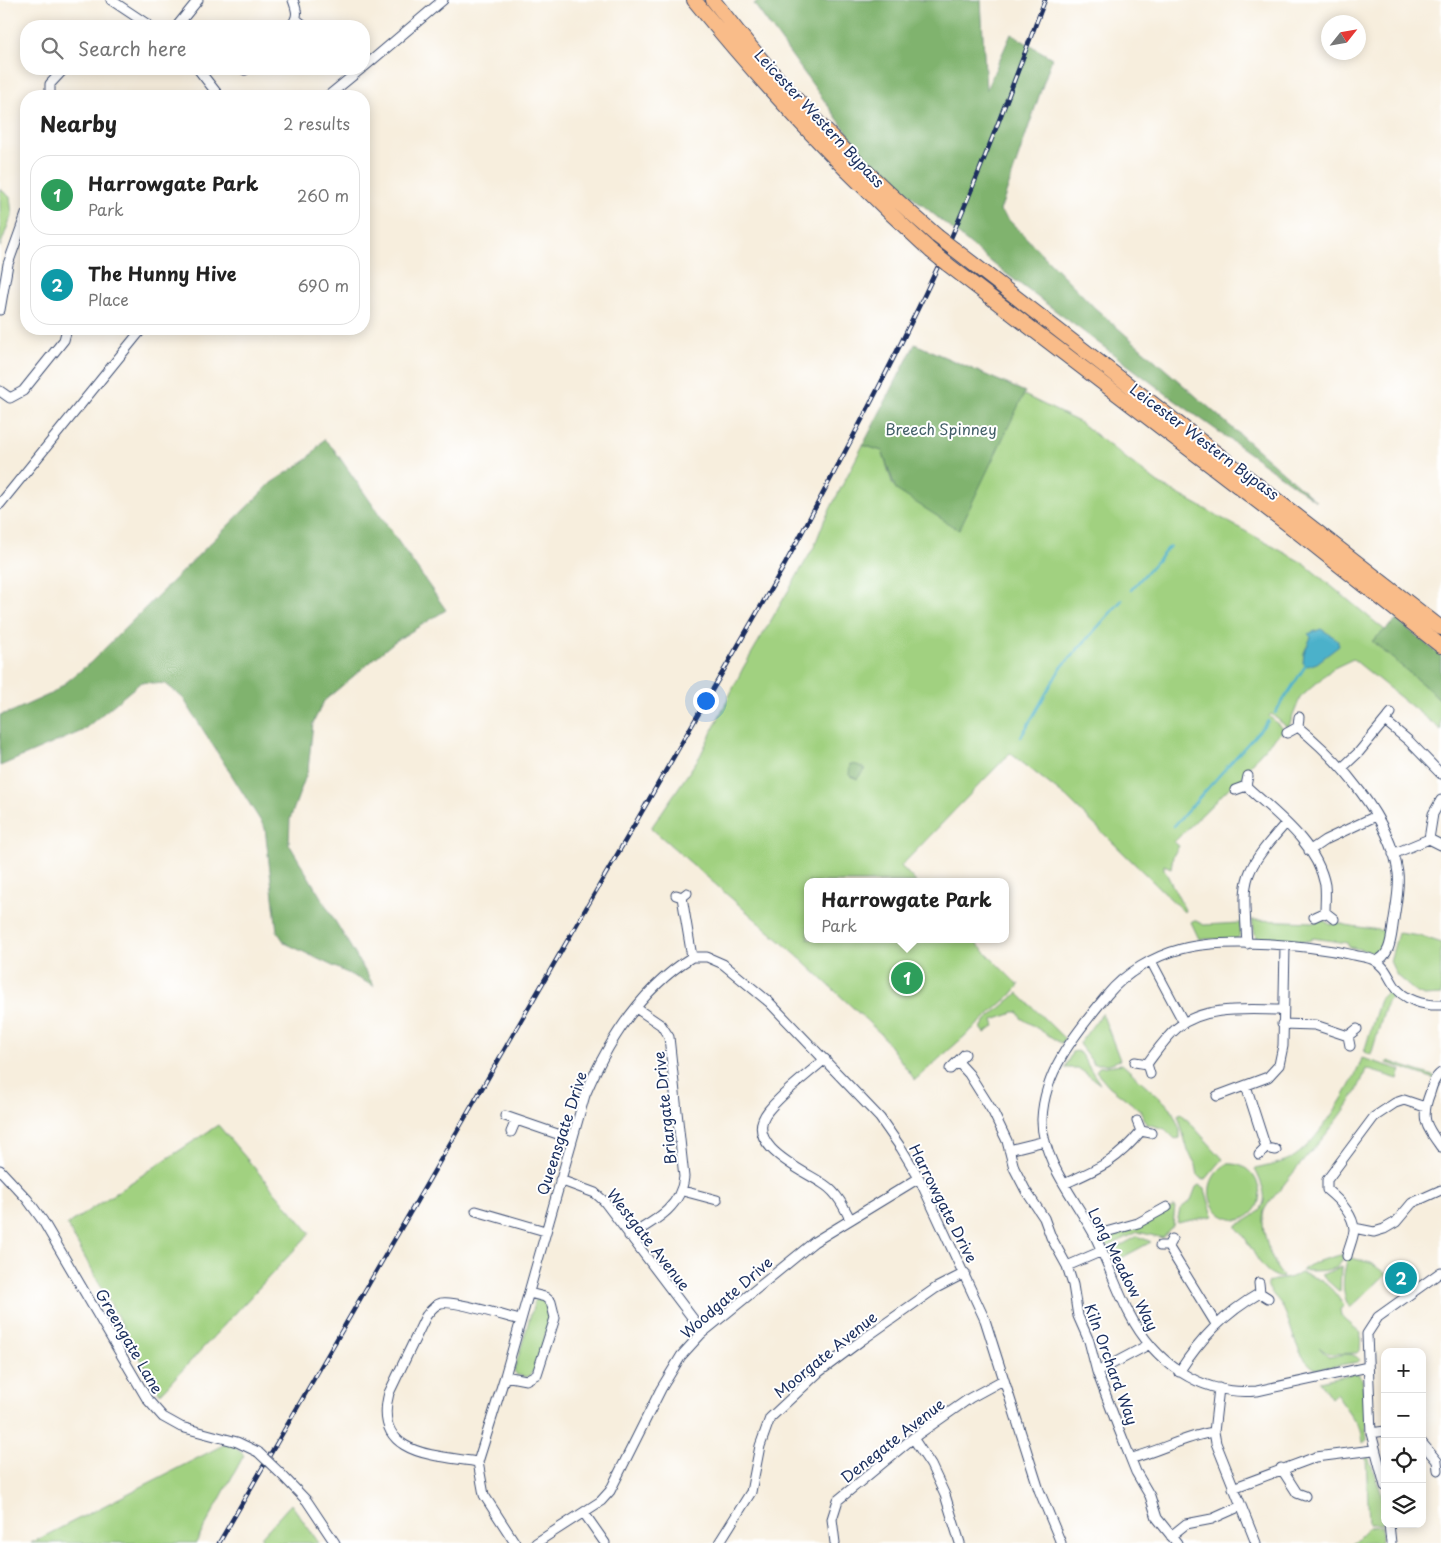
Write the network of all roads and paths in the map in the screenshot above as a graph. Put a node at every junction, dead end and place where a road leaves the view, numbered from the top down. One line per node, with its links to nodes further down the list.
1 (111, 0): 7 (street)
2 (198, 0): 8 (street)
3 (293, 0): 9 (street)
4 (443, 0): 10 (street)
5 (694, 0): 24 (highway, Leicester Western Bypass, bridge)
6 (713, 0): 23 (highway, Leicester Western Bypass, bridge)
7 (141, 20)
8 (181, 20)
9 (295, 20)
10 (370, 61)
11 (58, 75): 14 (street)
12 (203, 75): 15 (street)
13 (354, 75): 16 (street)
14 (50, 90)
15 (214, 90)
16 (335, 90)
17 (20, 231): 18 (street)
18 (0, 310)
19 (65, 335): 21 (street)
20 (137, 335): 22 (street)
21 (0, 391)
22 (0, 504)
23 (1441, 628)
24 (1441, 646)
25 (1391, 713): 27 (street)
26 (1299, 717): 28 (street)
27 (1384, 721): 30 (street); 31 (street)
28 (1298, 728): 29 (street); 30 (street)
29 (1286, 733)
30 (1342, 768): 36 (street)
31 (1441, 774)
32 (1248, 776): 33 (street)
33 (1246, 786): 34 (street); 37 (street)
34 (1235, 790)
35 (1441, 800): 38 (street)
36 (1376, 816): 40 (street); 41 (street)
37 (1286, 823): 40 (street); 46 (street)
38 (1429, 839): 39 (street); 41 (street)
39 (1441, 846)
40 (1309, 850): 43 (street)
41 (1393, 854): 50 (street)
42 (682, 895): 48 (street)
43 (1325, 912): 44 (street); 45 (street)
44 (1314, 917)
45 (1334, 919)
46 (1247, 944): 47 (street, Long Meadow Way); 49 (street, Long Meadow Way)
47 (1285, 946): 50 (street, Long Meadow Way); 53 (street)
48 (692, 957): 52 (street, Queensgate Drive); 60 (street, Harrowgate Drive)
49 (1151, 961): 54 (street); 77 (street, Long Meadow Way)
50 (1376, 961): 51 (street)
51 (1441, 1005)
52 (636, 1008): 76 (street, Queensgate Drive); 88 (street, Briargate Drive)
53 (1282, 1010): 54 (street); 55 (street)
54 (1184, 1023): 63 (street)
55 (1282, 1024): 57 (street); 67 (street)
56 (1357, 1029): 57 (street)
57 (1348, 1036): 58 (street)
58 (1350, 1046)
59 (965, 1054): 61 (street)
60 (825, 1059): 84 (street, Harrowgate Drive); 94 (street)
61 (958, 1062): 64 (street); 80 (street, Kiln Orchard Way)
62 (1136, 1062): 63 (street)
63 (1147, 1064): 65 (street)
64 (950, 1069)
65 (1150, 1074)
66 (1441, 1074): 69 (street)
67 (1246, 1086): 68 (street); 79 (street)
68 (1217, 1096)
69 (1425, 1107): 78 (street); 95 (street)
70 (505, 1116): 71 (street)
71 (516, 1120): 74 (street); 76 (street)
72 (1138, 1121): 73 (street)
73 (1141, 1131): 75 (street); 86 (street)
74 (511, 1132)
75 (1151, 1133)
76 (572, 1138): 85 (street, Queensgate Drive)
77 (1045, 1141): 80 (street); 86 (street, Long Meadow Way)
78 (1441, 1147)
79 (1266, 1148): 81 (street); 82 (street)
80 (1009, 1150): 102 (street, Kiln Orchard Way)
81 (1276, 1150)
82 (1259, 1155)
83 (0, 1170): 136 (street, Greengate Lane, bridge)
84 (919, 1178): 94 (street, Woodgate Drive); 104 (street, Harrowgate Drive)
85 (560, 1180): 96 (street, Queensgate Drive); 98 (street, Westgate Avenue)
86 (1064, 1184): 97 (street, Long Meadow Way)
87 (1441, 1190): 95 (street)
88 (683, 1191): 89 (street); 98 (street)
89 (718, 1201)
90 (493, 1205): 93 (street)
91 (1167, 1207): 97 (street)
92 (476, 1211): 93 (street)
93 (490, 1215): 96 (street)
94 (850, 1219): 111 (street, Woodgate Drive)
95 (1354, 1228): 101 (street)
96 (545, 1231): 107 (street, Queensgate Drive)
97 (1095, 1235): 100 (street, Long Meadow Way)
98 (629, 1236): 111 (street, Westgate Avenue)
99 (1167, 1243): 110 (street)
100 (1102, 1251): 102 (street); 112 (street, Long Meadow Way)
101 (1346, 1256)
102 (1067, 1266): 114 (street, Kiln Orchard Way)
103 (1441, 1272): 113 (street)
104 (965, 1273): 117 (street, Harrowgate Drive); 140 (street, Moorgate Avenue)
105 (1259, 1283): 106 (street)
106 (1260, 1292): 108 (street); 110 (street)
107 (529, 1293): 109 (street, Queensgate Drive); 116 (street)
108 (1268, 1298)
109 (520, 1320): 116 (street, Queensgate Drive); 126 (street)
110 (1216, 1324): 115 (street)
111 (703, 1332): 133 (street, Woodgate Drive)
112 (1148, 1345): 114 (street); 115 (street, Long Meadow Way)
113 (1368, 1367): 118 (street, Long Meadow Way); 121 (street)
114 (1097, 1372): 125 (street, Kiln Orchard Way)
115 (1179, 1372): 118 (street, Long Meadow Way)
116 (505, 1376): 126 (street, Queensgate Drive)
117 (1003, 1380): 122 (street, Denegate Avenue); 143 (street, Harrowgate Drive)
118 (1219, 1388): 119 (street)
119 (1214, 1432): 125 (street); 130 (street)
120 (1381, 1432): 121 (street)
121 (1371, 1433): 124 (street)
122 (913, 1438): 141 (street, Denegate Avenue); 142 (street)
123 (1426, 1448): 127 (street)
124 (1373, 1450): 128 (street); 129 (street)
125 (1132, 1458): 135 (street, Kiln Orchard Way)
126 (478, 1462): 137 (street, Queensgate Drive)
127 (1439, 1463)
128 (1281, 1468): 130 (street); 131 (street)
129 (1384, 1483)
130 (1233, 1488): 132 (street)
131 (1305, 1496)
132 (1241, 1506): 135 (street); 144 (street)
133 (584, 1513): 138 (street, Woodgate Drive); 139 (street)
134 (1388, 1528): 145 (street)
135 (1174, 1540)
136 (335, 1543)
137 (515, 1543)
138 (536, 1543)
139 (605, 1543)
140 (719, 1543)
141 (835, 1543)
142 (960, 1543)
143 (1061, 1543)
144 (1256, 1543)
145 (1390, 1543)

